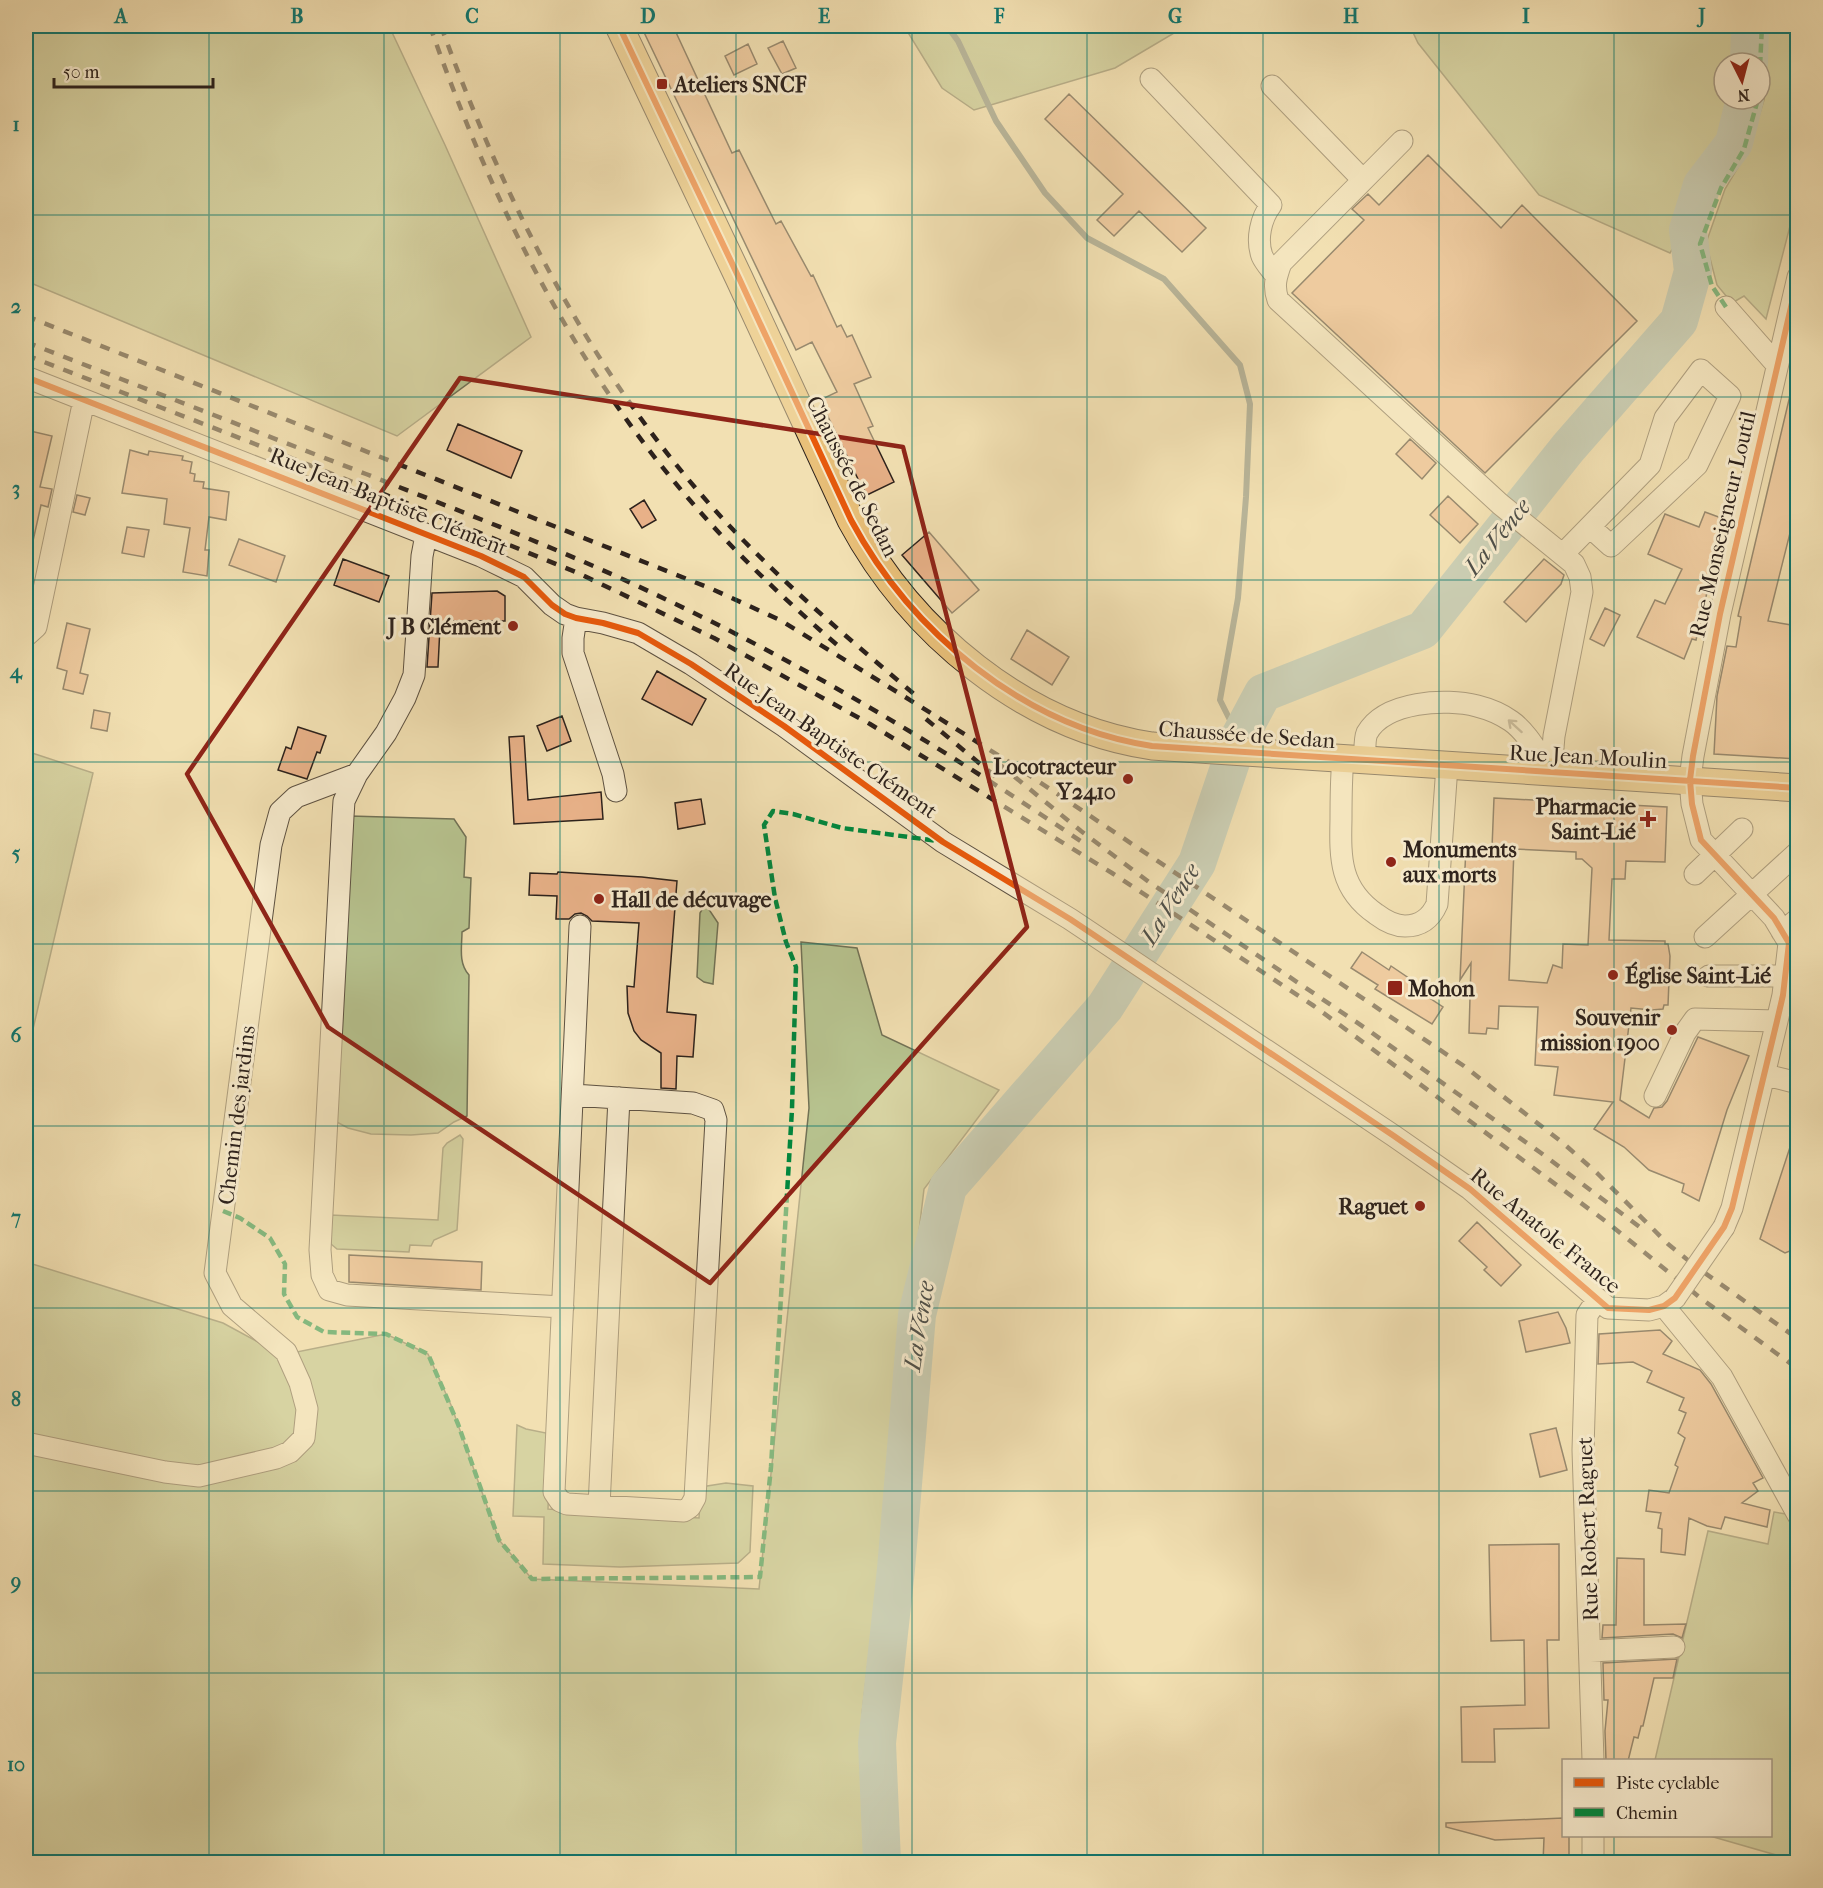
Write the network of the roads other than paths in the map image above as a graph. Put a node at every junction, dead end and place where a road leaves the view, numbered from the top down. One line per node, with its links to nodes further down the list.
1 (619, 26): 17 (main road, Chaussée de Sedan)
2 (1151, 79): 6 (street)
3 (1272, 87): 5 (street)
4 (1402, 141): 5 (street)
5 (1363, 180): 6 (street)
6 (1276, 276): 14 (street)
7 (1797, 277): 9 (street, Rue Monseigneur Loutil)
8 (1726, 308): 9 (street)
9 (1777, 365): 21 (street, Rue Monseigneur Loutil)
10 (26, 377): 11 (street, Rue Jean-Baptiste Clément)
11 (84, 400): 13 (street, Rue Jean-Baptiste Clément); 16 (street)
12 (1590, 527): 12 (street); 14 (street)
13 (426, 535): 15 (street, Rue Jean-Baptiste Clément); 20 (street)
14 (1563, 555): 19 (street)
15 (576, 618): 23 (street); 32 (street, Rue Jean-Baptiste Clément)
16 (26, 636)
17 (1354, 760): 18 (main road, Chaussée de Sedan); 18 (street); 19 (street, one-way to 17)
18 (1447, 766): 19 (main road, Rue Jean Moulin)
19 (1551, 772): 21 (main road, Rue Jean Moulin)
20 (357, 774): 43 (street); 44 (street, Chemin des jardins)
21 (1690, 780): 22 (main road, Rue Jean Moulin); 26 (street, Rue Monseigneur Loutil)
22 (1797, 788)
23 (616, 791)
24 (1742, 829): 26 (street)
25 (1797, 852): 28 (street)
26 (1715, 855): 27 (street); 28 (street, Rue Monseigneur Loutil)
27 (1695, 874)
28 (1751, 894): 30 (street, Rue Monseigneur Loutil); 31 (street)
29 (580, 926): 38 (street)
30 (1790, 926): 34 (street)
31 (1705, 937)
32 (1110, 946): 41 (street, Rue Anatole France)
33 (1709, 976): 34 (street)
34 (1785, 976): 35 (street)
35 (1778, 1021): 36 (street); 39 (street)
36 (1766, 1075): 37 (street); 42 (street, bridge)
37 (1797, 1083)
38 (573, 1095): 40 (street); 43 (street)
39 (1655, 1096)
40 (619, 1098): 45 (street); 45 (street)
41 (1597, 1300): 42 (street, Rue Anatole France); 48 (street, Rue Robert Raguet)
42 (1670, 1302): 46 (street)
43 (563, 1307): 45 (street)
44 (26, 1443)
45 (599, 1506)
46 (1797, 1515)
47 (1674, 1647): 48 (street)
48 (1590, 1651): 49 (street, Rue Robert Raguet)
49 (1593, 1759)
50 (1593, 1837): 51 (street)
51 (1593, 1863)

